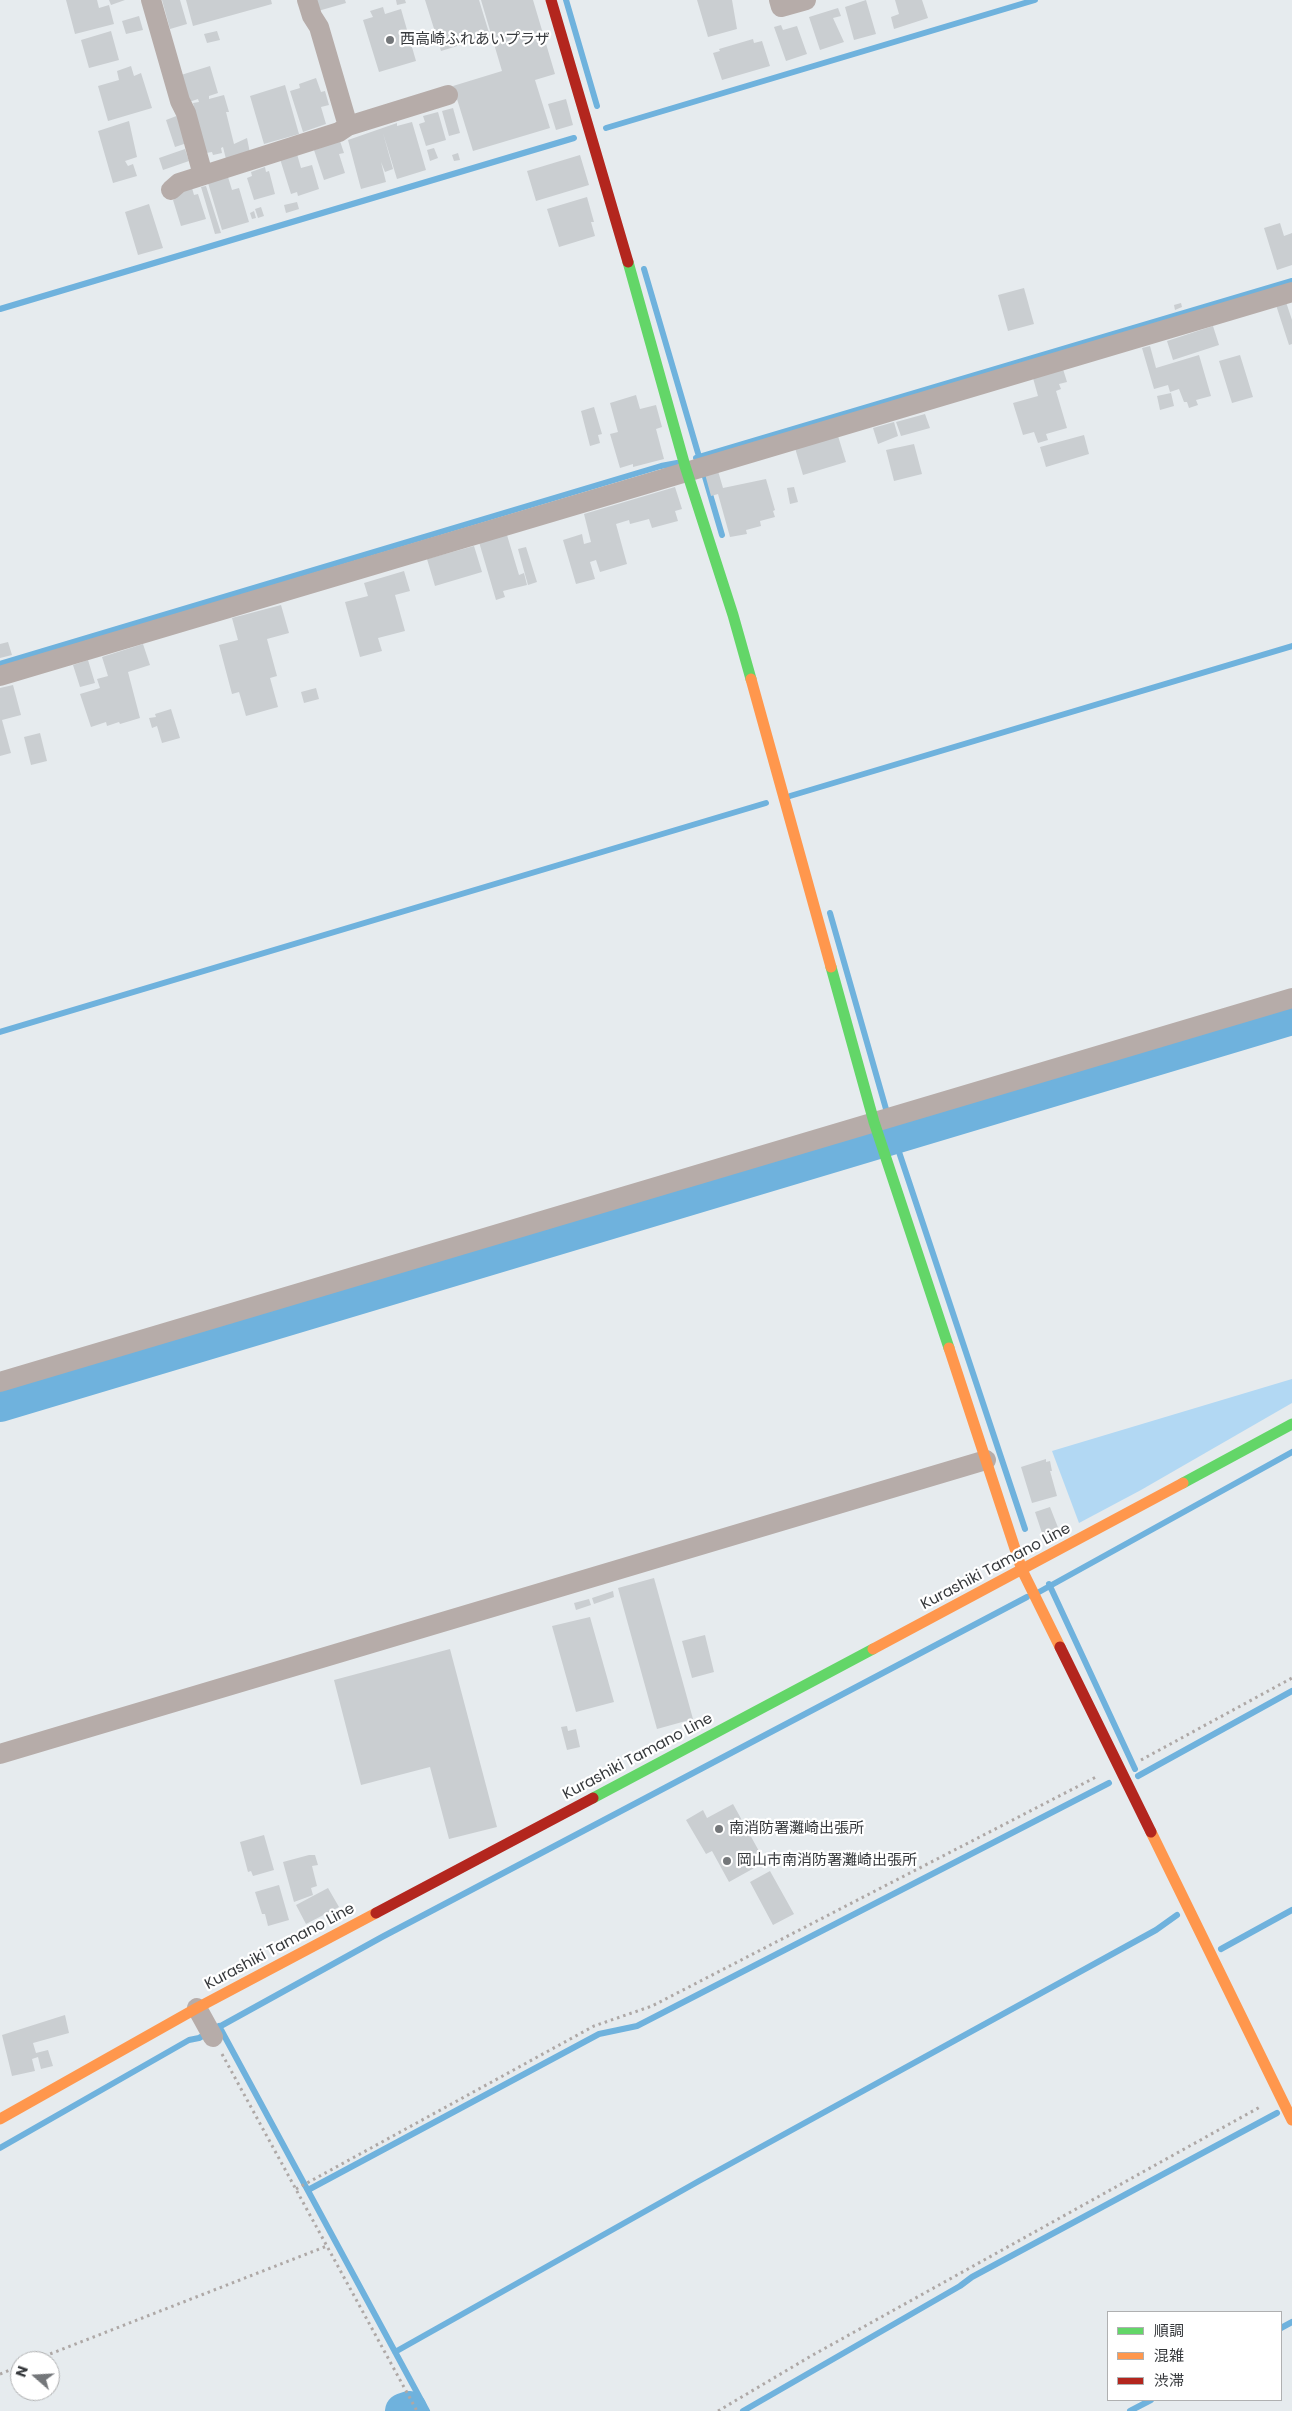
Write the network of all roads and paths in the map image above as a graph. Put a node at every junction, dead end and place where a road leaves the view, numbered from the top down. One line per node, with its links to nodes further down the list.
1 (151, 0): 8 (street)
2 (306, 0): 7 (street)
3 (551, 0): 11 (street)
4 (779, 0): 5 (street)
5 (806, 0)
6 (448, 95): 7 (street)
7 (348, 126): 8 (street)
8 (203, 175): 9 (street)
9 (171, 190)
10 (1292, 292): 11 (street)
11 (692, 465): 12 (street); 14 (street)
12 (0, 676)
13 (1292, 998): 14 (street)
14 (882, 1122): 15 (street); 17 (street)
15 (0, 1382)
16 (1292, 1424): 18 (street, Kurashiki Tamano Line)
17 (986, 1460): 18 (street); 20 (street)
18 (1022, 1570): 22 (street); 23 (street, Kurashiki Tamano Line)
19 (1292, 1678): 21 (path)
20 (0, 1754)
21 (1138, 1763)
22 (1118, 1766): 24 (street); 27 (path)
23 (206, 2023): 25 (street, Kurashiki Tamano Line); 27 (path)
24 (1280, 2096): 26 (street); 31 (path)
25 (0, 2119)
26 (1292, 2120)
27 (296, 2189): 28 (path)
28 (327, 2246): 29 (path); 30 (path)
29 (58, 2351)
30 (417, 2411)
31 (718, 2411)

